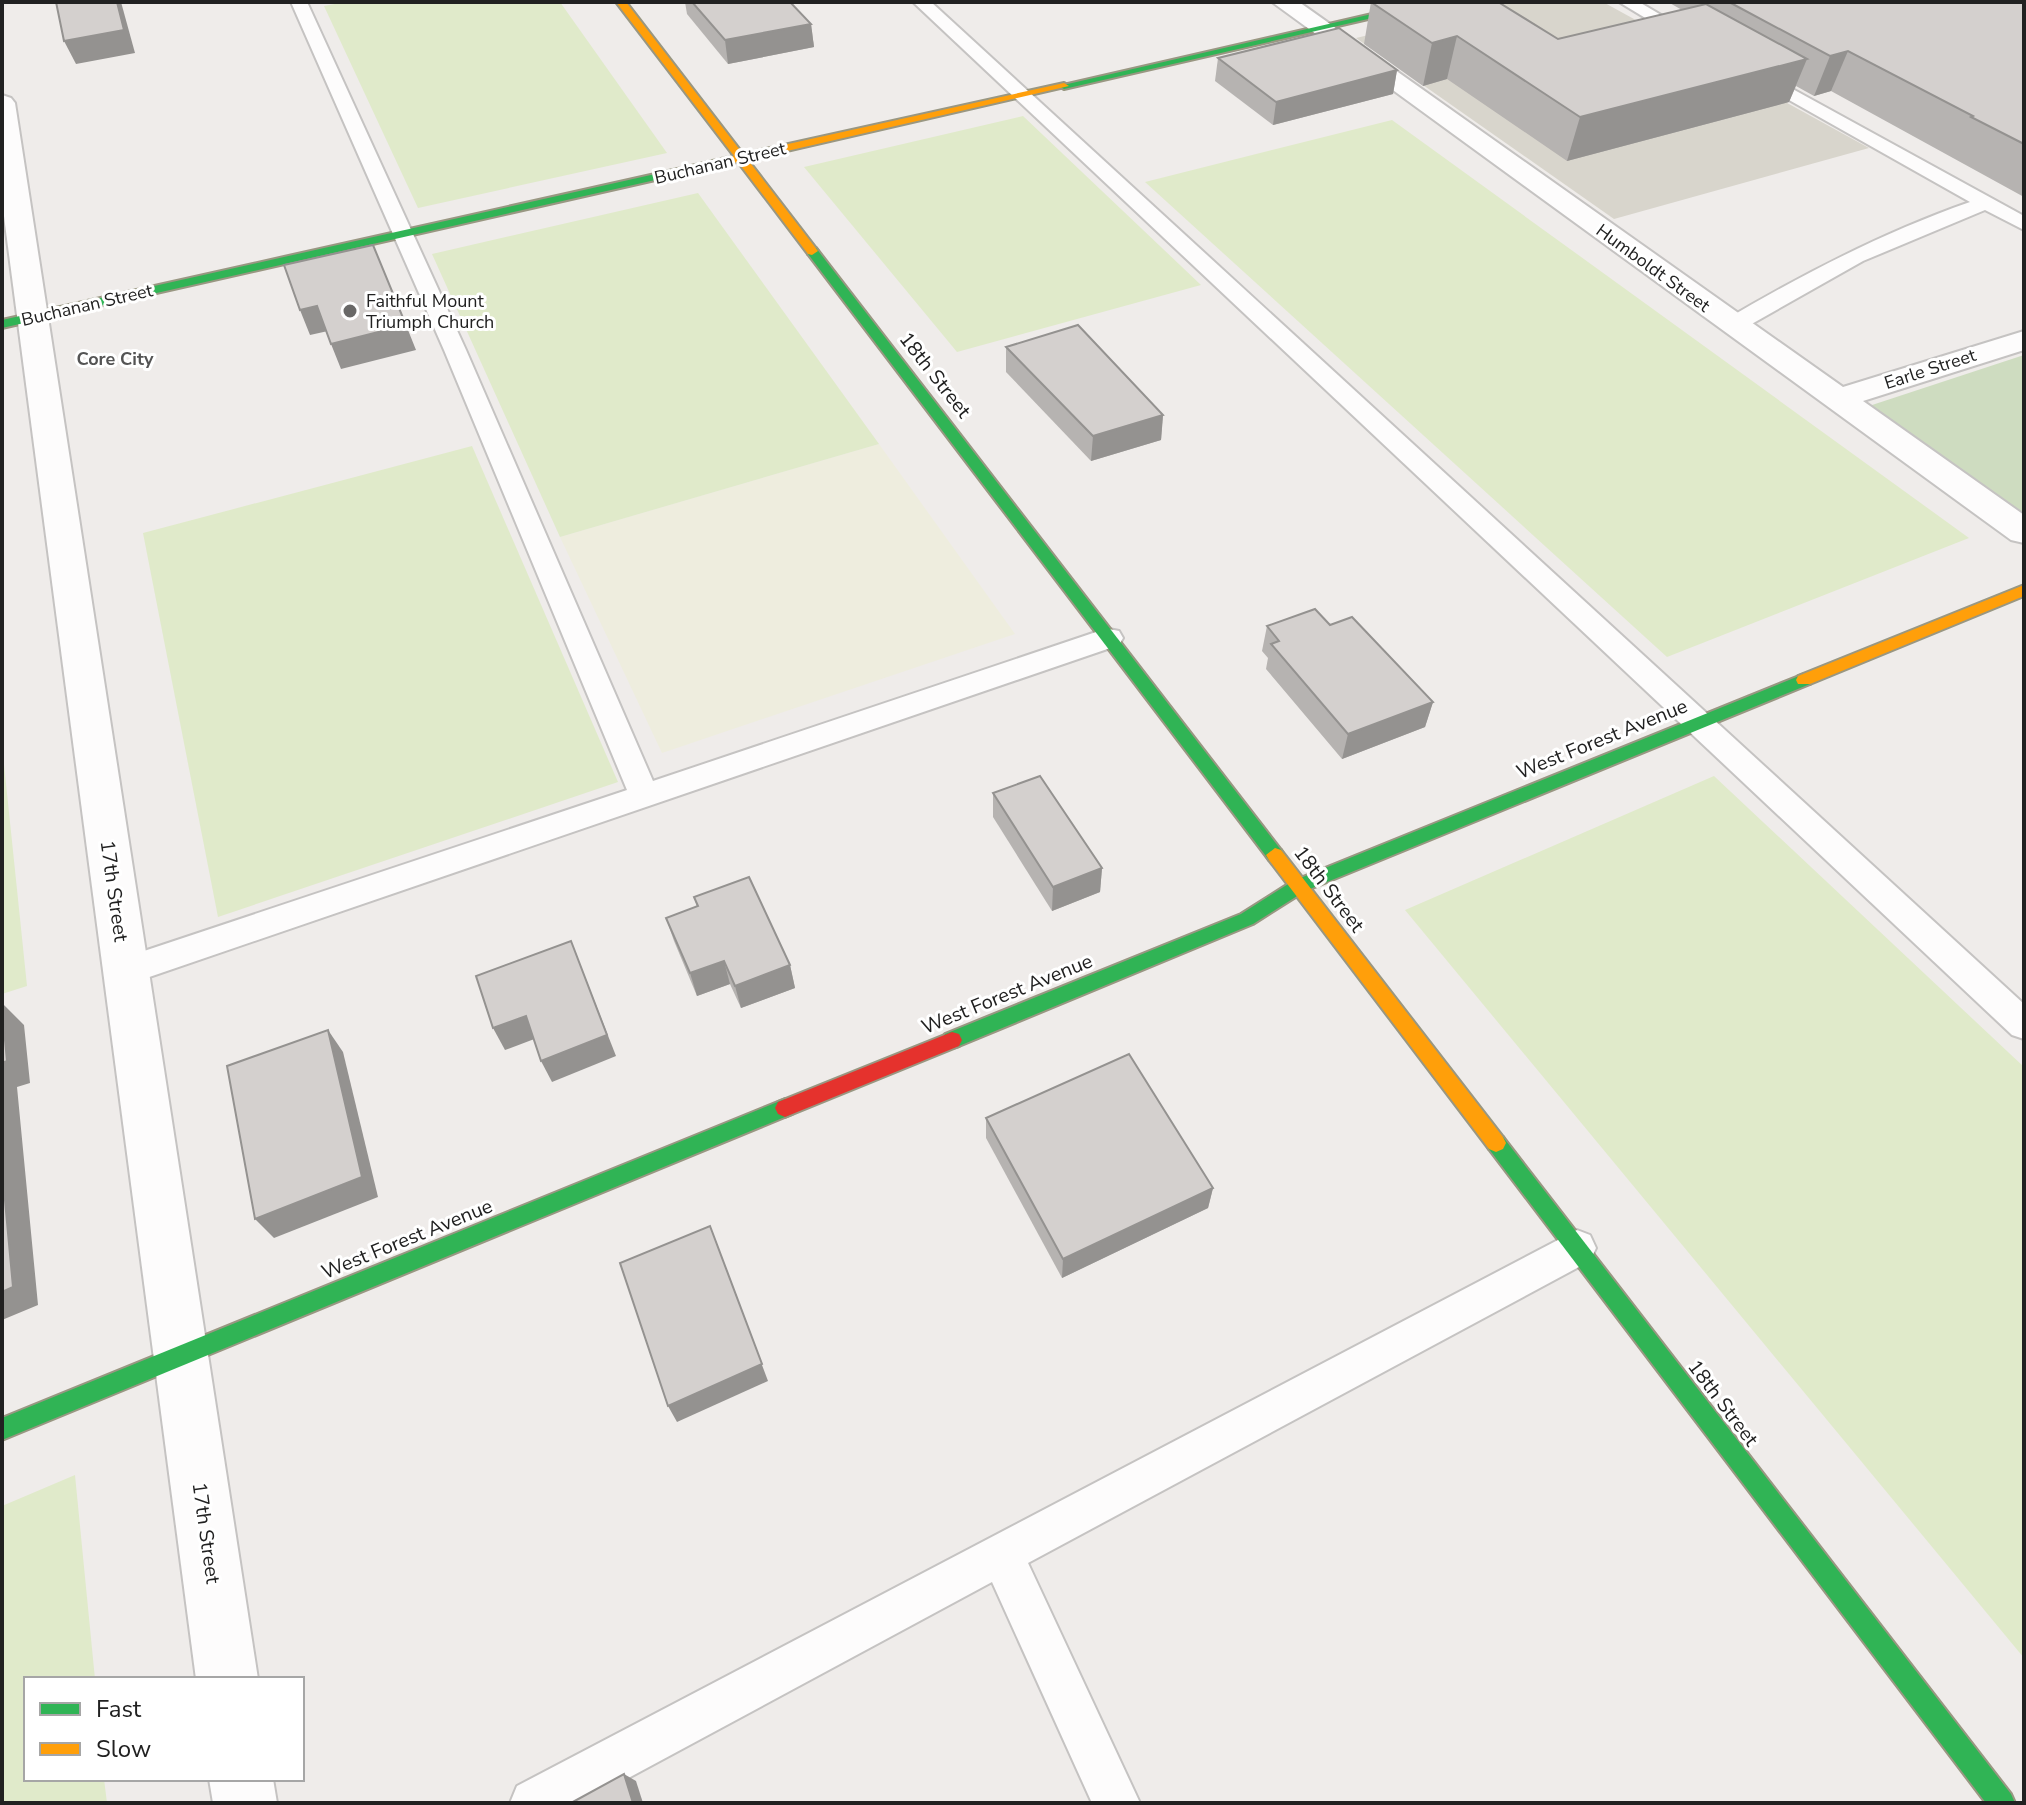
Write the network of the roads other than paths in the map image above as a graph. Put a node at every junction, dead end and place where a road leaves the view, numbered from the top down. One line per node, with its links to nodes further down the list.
1 (299, 2): 15 (lane)
2 (621, 2): 12 (street, 18th Street)
3 (921, 2): 10 (lane)
4 (1284, 2): 7 (street, Humboldt Street)
5 (1437, 2): 7 (street, Buchanan Street)
6 (1627, 2): 8 (lane)
7 (1321, 28): 10 (street, Buchanan Street); 17 (street, Humboldt Street)
8 (1710, 48)
9 (1738, 64): 13 (lane)
10 (1024, 95): 12 (street, Buchanan Street); 23 (lane)
11 (2, 103): 16 (street, 17th Street)
12 (741, 158): 15 (street, Buchanan Street); 22 (street, 18th Street)
13 (1986, 203): 14 (lane); 17 (lane)
14 (2024, 224)
15 (403, 233): 16 (street, Buchanan Street); 24 (lane)
16 (17, 320): 26 (street, 17th Street)
17 (1733, 325): 19 (street, Humboldt Street)
18 (2024, 340): 19 (street, Earle Street)
19 (1837, 399): 20 (street, Humboldt Street)
20 (2024, 532)
21 (2024, 590): 23 (street, West Forest Avenue)
22 (1109, 638): 24 (lane); 25 (street, 18th Street)
23 (1700, 722): 25 (street, West Forest Avenue); 27 (lane)
24 (644, 795): 26 (lane)
25 (1299, 886): 28 (street, 18th Street); 29 (street, West Forest Avenue)
26 (126, 971): 29 (street, 17th Street)
27 (2024, 1025)
28 (1577, 1248): 31 (lane); 37 (street, 18th Street)
29 (180, 1356): 30 (street, West Forest Avenue); 32 (street, 17th Street)
30 (2, 1429)
31 (1001, 1554): 35 (lane); 36 (lane)
32 (227, 1677)
33 (241, 1781): 34 (street)
34 (245, 1803)
35 (534, 1803)
36 (1116, 1803)
37 (2002, 1803)

